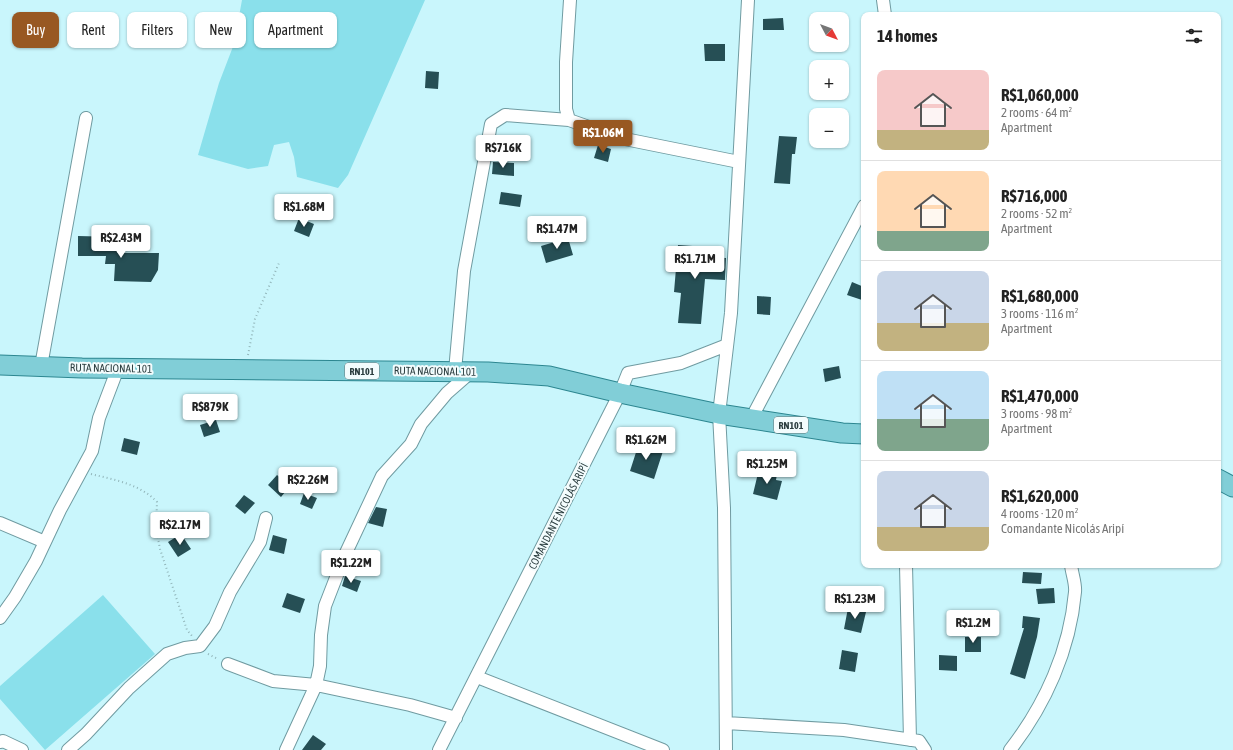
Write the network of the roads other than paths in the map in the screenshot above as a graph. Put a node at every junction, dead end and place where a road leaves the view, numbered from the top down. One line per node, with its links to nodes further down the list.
1 (570, 0): 6 (street)
2 (748, 0): 7 (street)
3 (883, 0): 4 (street)
4 (885, 12)
5 (86, 118): 11 (street)
6 (569, 120): 7 (street); 13 (street)
7 (739, 162): 9 (street)
8 (861, 212): 16 (street)
9 (727, 345): 14 (street, COMANDANTE NICOLÁS ARIPÍ); 15 (street)
10 (0, 365): 11 (main road, RUTA NACIONAL 101 / RN101)
11 (41, 366): 12 (main road, RUTA NACIONAL 101 / RN101)
12 (118, 368): 13 (main road, RUTA NACIONAL 101 / RN101); 22 (street)
13 (463, 372): 14 (main road, RUTA NACIONAL 101 / RN101); 28 (street)
14 (620, 394): 15 (main road, RUTA NACIONAL 101 / RN101); 27 (street, COMANDANTE NICOLÁS ARIPÍ)
15 (719, 414): 16 (main road, RUTA NACIONAL 101 / RN101); 30 (street)
16 (751, 419): 17 (main road, RUTA NACIONAL 101 / RN101)
17 (861, 434)
18 (1221, 481): 19 (main road)
19 (1233, 487)
20 (266, 518): 34 (street)
21 (0, 523): 22 (street)
22 (45, 542): 25 (street)
23 (906, 568): 31 (street)
24 (1071, 568): 41 (street)
25 (0, 618)
26 (228, 664): 28 (street)
27 (477, 677): 29 (street, COMANDANTE NICOLÁS ARIPÍ); 37 (street)
28 (316, 685): 29 (street); 35 (street)
29 (456, 718): 36 (street, COMANDANTE NICOLÁS ARIPÍ)
30 (726, 722): 31 (street); 38 (street)
31 (910, 740): 39 (street)
32 (0, 742): 33 (street)
33 (22, 750)
34 (68, 750)
35 (286, 750)
36 (439, 750)
37 (663, 750)
38 (726, 750)
39 (925, 750): 40 (street)
40 (931, 750)
41 (1010, 750)

